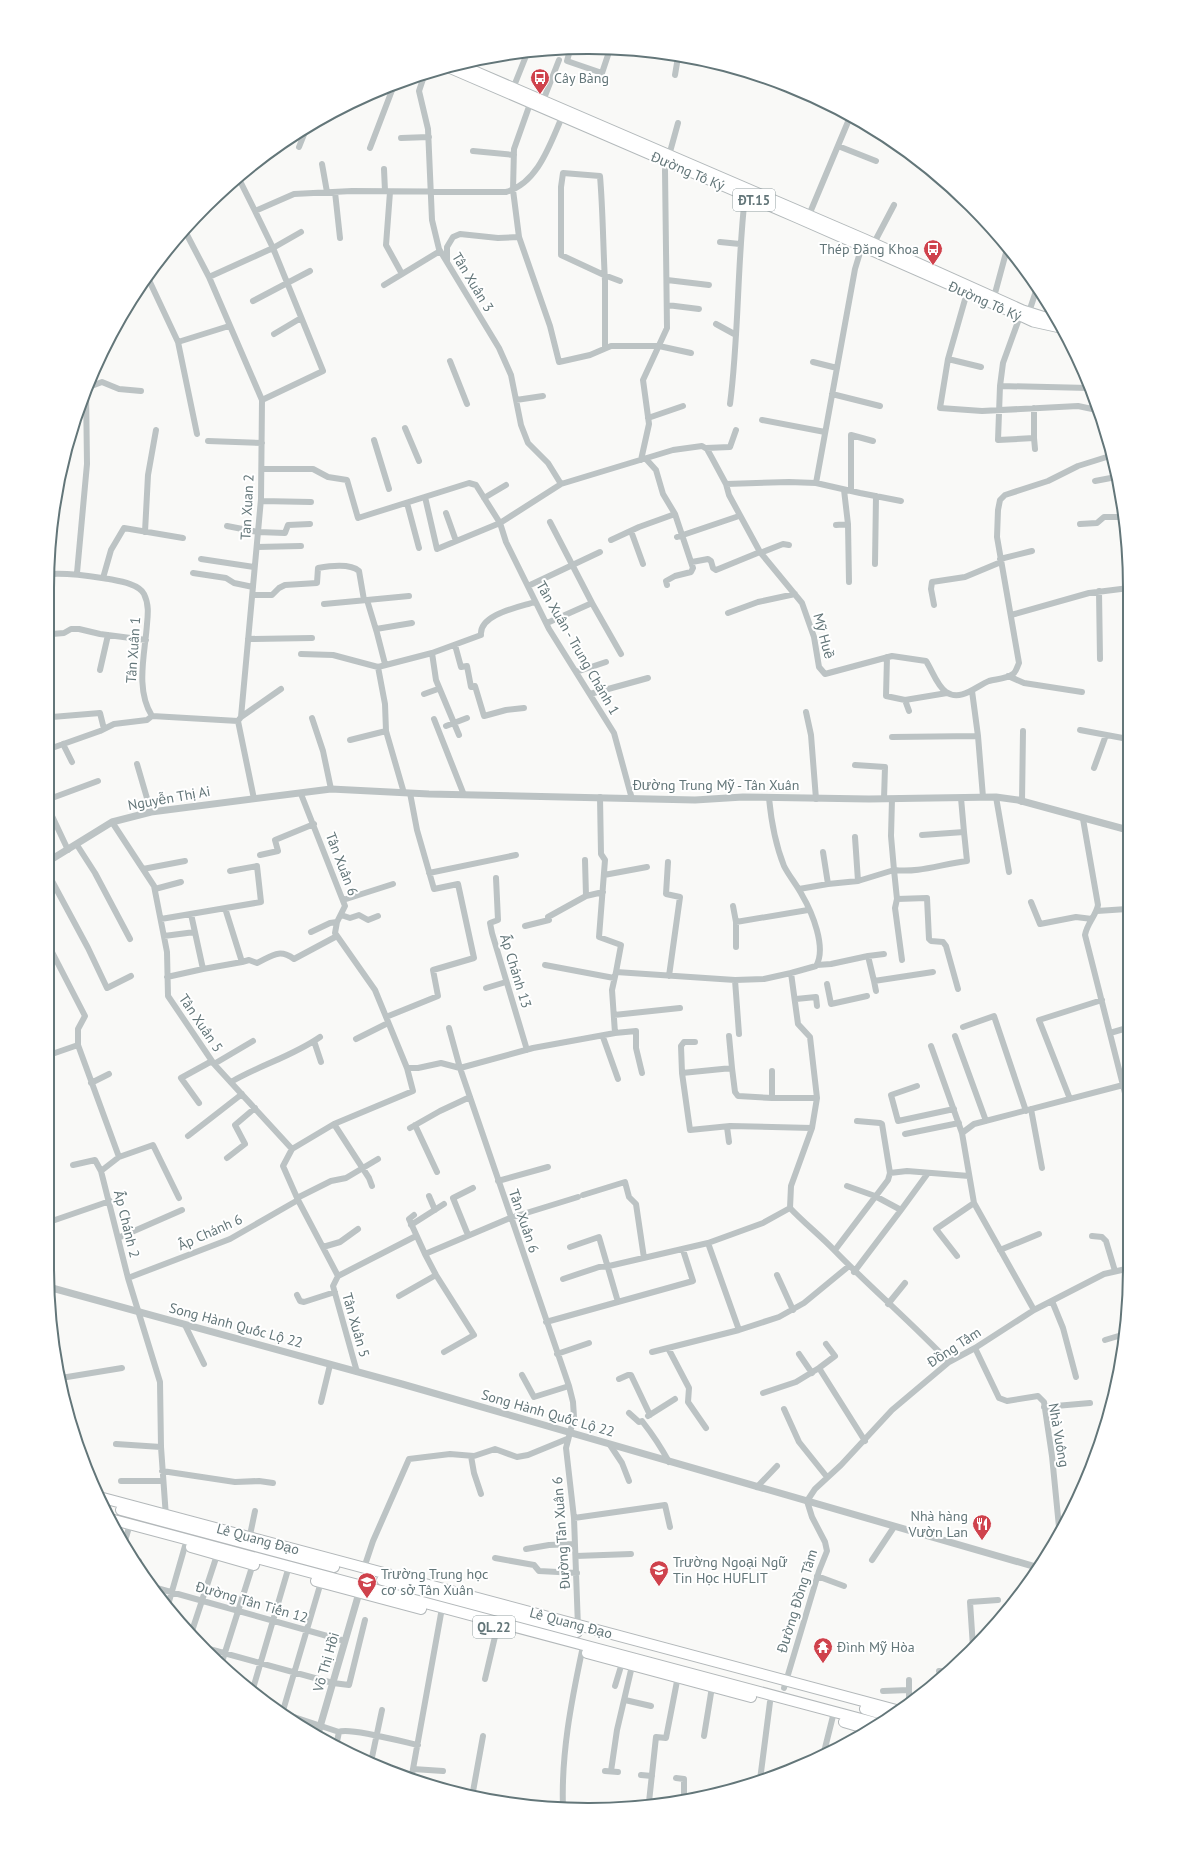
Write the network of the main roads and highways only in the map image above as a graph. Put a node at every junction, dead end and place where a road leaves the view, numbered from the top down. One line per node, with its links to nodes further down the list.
1 (467, 68): 3 (main road, Đường Tô Ký / ĐT.15)
2 (456, 71): 3 (main road, Đường Tô Ký / ĐT.15)
3 (512, 92): 4 (main road, Đường Tô Ký / ĐT.15)
4 (531, 100): 5 (main road, Đường Tô Ký / ĐT.15); 5 (main road, Đường Tô Ký / ĐT.15)
5 (668, 158): 6 (main road, Đường Tô Ký / ĐT.15); 6 (main road, Đường Tô Ký / ĐT.15)
6 (968, 289): 7 (main road, Đường Tô Ký / ĐT.15)
7 (1024, 314): 8 (main road, Đường Tô Ký / ĐT.15); 9 (main road, Đường Tô Ký / ĐT.15)
8 (1050, 319)
9 (1054, 327)
10 (106, 1499): 12 (highway, Lê Quang Đạo / QL.22)
11 (110, 1507): 12 (highway, Lê Quang Đạo / QL.22)
12 (166, 1519): 16 (highway, Lê Quang Đạo / QL.22)
13 (118, 1522): 15 (highway, Lê Quang Đạo / QL.22)
14 (121, 1527): 15 (highway, Lê Quang Đạo / QL.22)
15 (129, 1527): 17 (highway, Lê Quang Đạo / QL.22); 17 (highway, Lê Quang Đạo / QL.22)
16 (249, 1540): 18 (highway, Lê Quang Đạo / QL.22); 18 (highway, Lê Quang Đạo / QL.22)
17 (442, 1611): 19 (highway, Lê Quang Đạo / QL.22); 19 (highway, Lê Quang Đạo / QL.22)
18 (579, 1629): 20 (highway, Lê Quang Đạo / QL.22)
19 (678, 1674): 23 (highway, Lê Quang Đạo / QL.22); 23 (highway, Lê Quang Đạo / QL.22)
20 (785, 1684): 21 (highway, Lê Quang Đạo / QL.22); 22 (highway, Lê Quang Đạo / QL.22)
21 (891, 1709)
22 (883, 1714)
23 (833, 1715): 24 (highway, Lê Quang Đạo / QL.22); 25 (highway, Lê Quang Đạo / QL.22)
24 (870, 1722)
25 (863, 1727)

